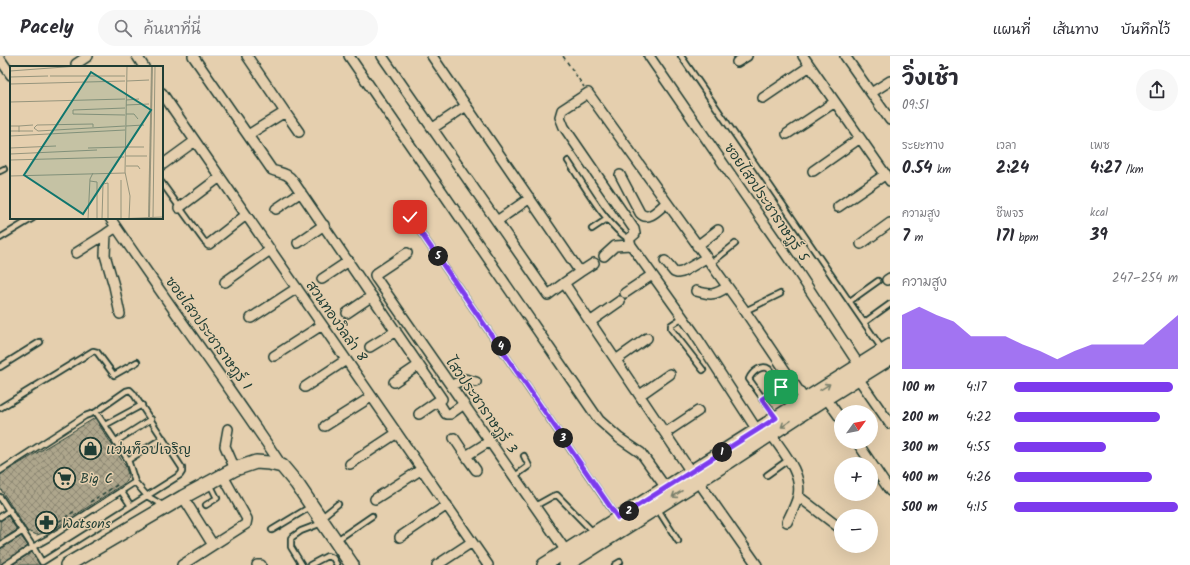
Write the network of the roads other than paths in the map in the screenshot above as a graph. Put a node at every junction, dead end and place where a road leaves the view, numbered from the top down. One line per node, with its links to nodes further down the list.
1 (88, 56): 15 (street)
2 (137, 56): 16 (street)
3 (193, 56): 32 (street)
4 (246, 56): 27 (street)
5 (349, 56): 162 (street)
6 (382, 56): 29 (street)
7 (432, 56): 25 (street)
8 (649, 56): 110 (street, ซอยไสวประชาราษฎร์ 5)
9 (681, 56): 88 (lane)
10 (747, 56): 14 (street)
11 (803, 56): 17 (street)
12 (845, 56): 20 (street)
13 (0, 59): 18 (street)
14 (738, 62)
15 (76, 64)
16 (143, 66)
17 (810, 66): 22 (street); 23 (street)
18 (10, 74)
19 (890, 81): 20 (street)
20 (871, 93): 28 (street)
21 (163, 94): 24 (street, สวนทองวิลล่า 8)
22 (763, 98)
23 (835, 102): 31 (street); 33 (street)
24 (170, 105): 26 (street); 34 (street, สวนทองวิลล่า 8)
25 (466, 106): 29 (street); 43 (street)
26 (163, 110)
27 (285, 112): 30 (street); 32 (street)
28 (890, 120)
29 (433, 128): 53 (street)
30 (300, 132)
31 (787, 134)
32 (248, 135): 42 (street)
33 (860, 138): 37 (street); 39 (street)
34 (195, 141): 36 (street); 40 (street, สวนทองวิลล่า 8)
35 (568, 161): 52 (lane)
36 (163, 164)
37 (813, 171)
38 (620, 175): 44 (street)
39 (888, 177): 45 (street)
40 (220, 178): 46 (street); 48 (street, สวนทองวิลล่า 8)
41 (163, 184): 46 (lane)
42 (301, 192): 47 (street); 55 (street)
43 (530, 198): 53 (street); 75 (street)
44 (666, 203): 61 (street); 66 (street)
45 (838, 207)
46 (179, 208): 63 (lane)
47 (276, 209)
48 (246, 215): 63 (street); 67 (street, สวนทองวิลล่า 8)
49 (410, 217): 181 (lane)
50 (31, 219): 60 (lane)
51 (111, 219): 56 (street, ซอยไสวประชาราษฎร์ 1)
52 (607, 219): 57 (lane); 61 (lane)
53 (497, 220): 80 (street)
54 (890, 223): 65 (street)
55 (324, 225): 62 (street); 71 (street)
56 (116, 227): 59 (street); 151 (street, ซอยไสวประชาราษฎร์ 1)
57 (592, 229)
58 (718, 230): 66 (street)
59 (106, 234): 68 (street); 92 (street)
60 (0, 238)
61 (630, 242): 70 (street); 76 (street)
62 (298, 243)
63 (209, 244)
64 (734, 244): 73 (lane)
65 (861, 244)
66 (697, 246): 73 (street)
67 (270, 250): 79 (street); 82 (street, สวนทองวิลล่า 8)
68 (76, 253)
69 (407, 253): 114 (street, ไสวประชาราษฎร์ 3)
70 (604, 256)
71 (348, 261): 77 (street); 86 (street)
72 (665, 261): 73 (street)
73 (708, 261): 81 (street)
74 (594, 263): 75 (street)
75 (580, 272): 80 (street)
76 (652, 275): 84 (street); 93 (street)
77 (322, 279)
78 (878, 281): 88 (lane)
79 (225, 282)
80 (564, 283): 95 (street)
81 (727, 287): 83 (street); 90 (street)
82 (297, 288): 94 (street); 97 (street, สวนทองวิลล่า 8)
83 (696, 291)
84 (625, 293)
85 (780, 294): 90 (lane)
86 (372, 296): 91 (street); 98 (street)
87 (620, 301): 95 (street)
88 (850, 301): 96 (lane)
89 (890, 304): 96 (lane)
90 (745, 311): 121 (street)
91 (347, 313)
92 (120, 314)
93 (683, 316): 109 (lane); 137 (street)
94 (251, 318)
95 (590, 322): 105 (street)
96 (865, 322): 102 (lane)
97 (322, 325): 103 (street); 104 (street, สวนทองวิลล่า 8)
98 (396, 331): 101 (street); 107 (street)
99 (647, 338): 105 (street)
100 (40, 342): 108 (lane)
101 (370, 347)
102 (888, 351): 110 (main road)
103 (274, 356)
104 (346, 360): 115 (street); 118 (street, สวนทองวิลล่า 8)
105 (616, 360): 117 (street)
106 (137, 362): 126 (lane)
107 (418, 365): 112 (street); 122 (street)
108 (0, 367)
109 (703, 370)
110 (859, 372): 119 (main road); 121 (main road, one-way to 110); 133 (street, ซอยไสวประชาราษฎร์ 5)
111 (670, 374): 117 (street)
112 (394, 382)
113 (476, 382): 114 (street)
114 (452, 385): 123 (street, ไสวประชาราษฎร์ 3)
115 (305, 387)
116 (781, 387): 120 (lane); 120 (lane); 125 (lane)
117 (640, 395): 139 (street)
118 (372, 397): 135 (street); 138 (street, สวนทองวิลล่า 8)
119 (826, 398): 127 (street); 140 (main road, one-way to 140)
120 (762, 399): 131 (lane)
121 (805, 400): 125 (main road)
122 (438, 401): 123 (street); 130 (street)
123 (464, 404): 143 (street, ไสวประชาราษฎร์ 3)
124 (142, 405): 129 (lane); 132 (lane); 134 (lane)
125 (793, 407): 131 (main road)
126 (0, 408)
127 (834, 409)
128 (698, 411): 139 (street)
129 (96, 412): 134 (lane); 155 (lane)
130 (419, 414)
131 (776, 418): 137 (main road)
132 (151, 420): 141 (lane); 144 (lane)
133 (890, 424)
134 (105, 426): 144 (lane)
135 (325, 426)
136 (228, 429): 153 (street)
137 (757, 430): 159 (main road)
138 (397, 433): 150 (street); 152 (street, สวนทองวิลล่า 8)
139 (665, 433): 159 (street)
140 (771, 434): 149 (street); 159 (main road)
141 (163, 438): 148 (lane); 165 (lane)
142 (454, 438): 146 (street)
143 (490, 441): 146 (street); 158 (street, ไสวประชาราษฎร์ 3)
144 (115, 442): 148 (lane)
145 (862, 449): 164 (street)
146 (466, 456): 154 (street)
147 (524, 456): 158 (lane)
148 (128, 460): 160 (lane)
149 (788, 460): 156 (lane); 167 (street)
150 (350, 464)
151 (282, 466): 153 (main road); 174 (main road, ซอยไสวประชาราษฎร์ 1)
152 (422, 469): 169 (street); 172 (street, สวนทองวิลล่า 8)
153 (235, 470): 157 (main road)
154 (476, 470)
155 (0, 471)
156 (767, 475)
157 (223, 476): 161 (main road); 193 (street)
158 (514, 476): 175 (street, ไสวประชาราษฎร์ 3)
159 (695, 476): 162 (main road); 177 (main road, one-way to 177); 210 (street)
160 (135, 482): 163 (lane); 165 (lane)
161 (210, 483): 166 (main road); 171 (lane)
162 (666, 488): 181 (main road)
163 (121, 491): 173 (lane); 194 (lane)
164 (890, 491)
165 (147, 496): 173 (lane); 176 (lane)
166 (183, 496): 176 (main road); 193 (street)
167 (798, 496): 183 (street); 184 (street)
168 (0, 497): 178 (lane)
169 (375, 499)
170 (338, 504): 182 (lane)
171 (206, 505)
172 (447, 505): 188 (street); 191 (street, สวนทองวิลล่า 8)
173 (131, 506): 194 (lane)
174 (312, 506): 182 (main road, ซอยไสวประชาราษฎร์ 1); 185 (lane)
175 (535, 506): 187 (lane); 195 (street, ไสวประชาราษฎร์ 3)
176 (165, 507): 198 (main road)
177 (656, 507): 189 (lane); 195 (main road)
178 (10, 510): 180 (lane); 186 (lane)
179 (372, 516): 190 (lane)
180 (0, 517)
181 (618, 518): 187 (main road)
182 (322, 520): 190 (main road, ซอยไสวประชาราษฎร์ 1); 202 (lane)
183 (787, 522)
184 (834, 524)
185 (272, 530)
186 (23, 531): 192 (lane); 194 (lane)
187 (594, 533): 195 (main road)
188 (400, 537)
189 (678, 540)
190 (336, 541): 205 (main road, ซอยไสวประชาราษฎร์ 1)
191 (472, 542): 206 (street); 207 (street, สวนทองวิลล่า 8)
192 (0, 545)
193 (214, 545): 199 (street)
194 (33, 547): 197 (lane)
195 (570, 560): 208 (main road)
196 (620, 562): 209 (lane)
197 (5, 565)
198 (68, 565)
199 (182, 565)
200 (257, 565): 201 (street)
201 (262, 565)
202 (302, 565)
203 (310, 565): 204 (lane)
204 (337, 565)
205 (352, 565)
206 (437, 565)
207 (488, 565)
208 (544, 565)
209 (615, 565)
210 (757, 565)

